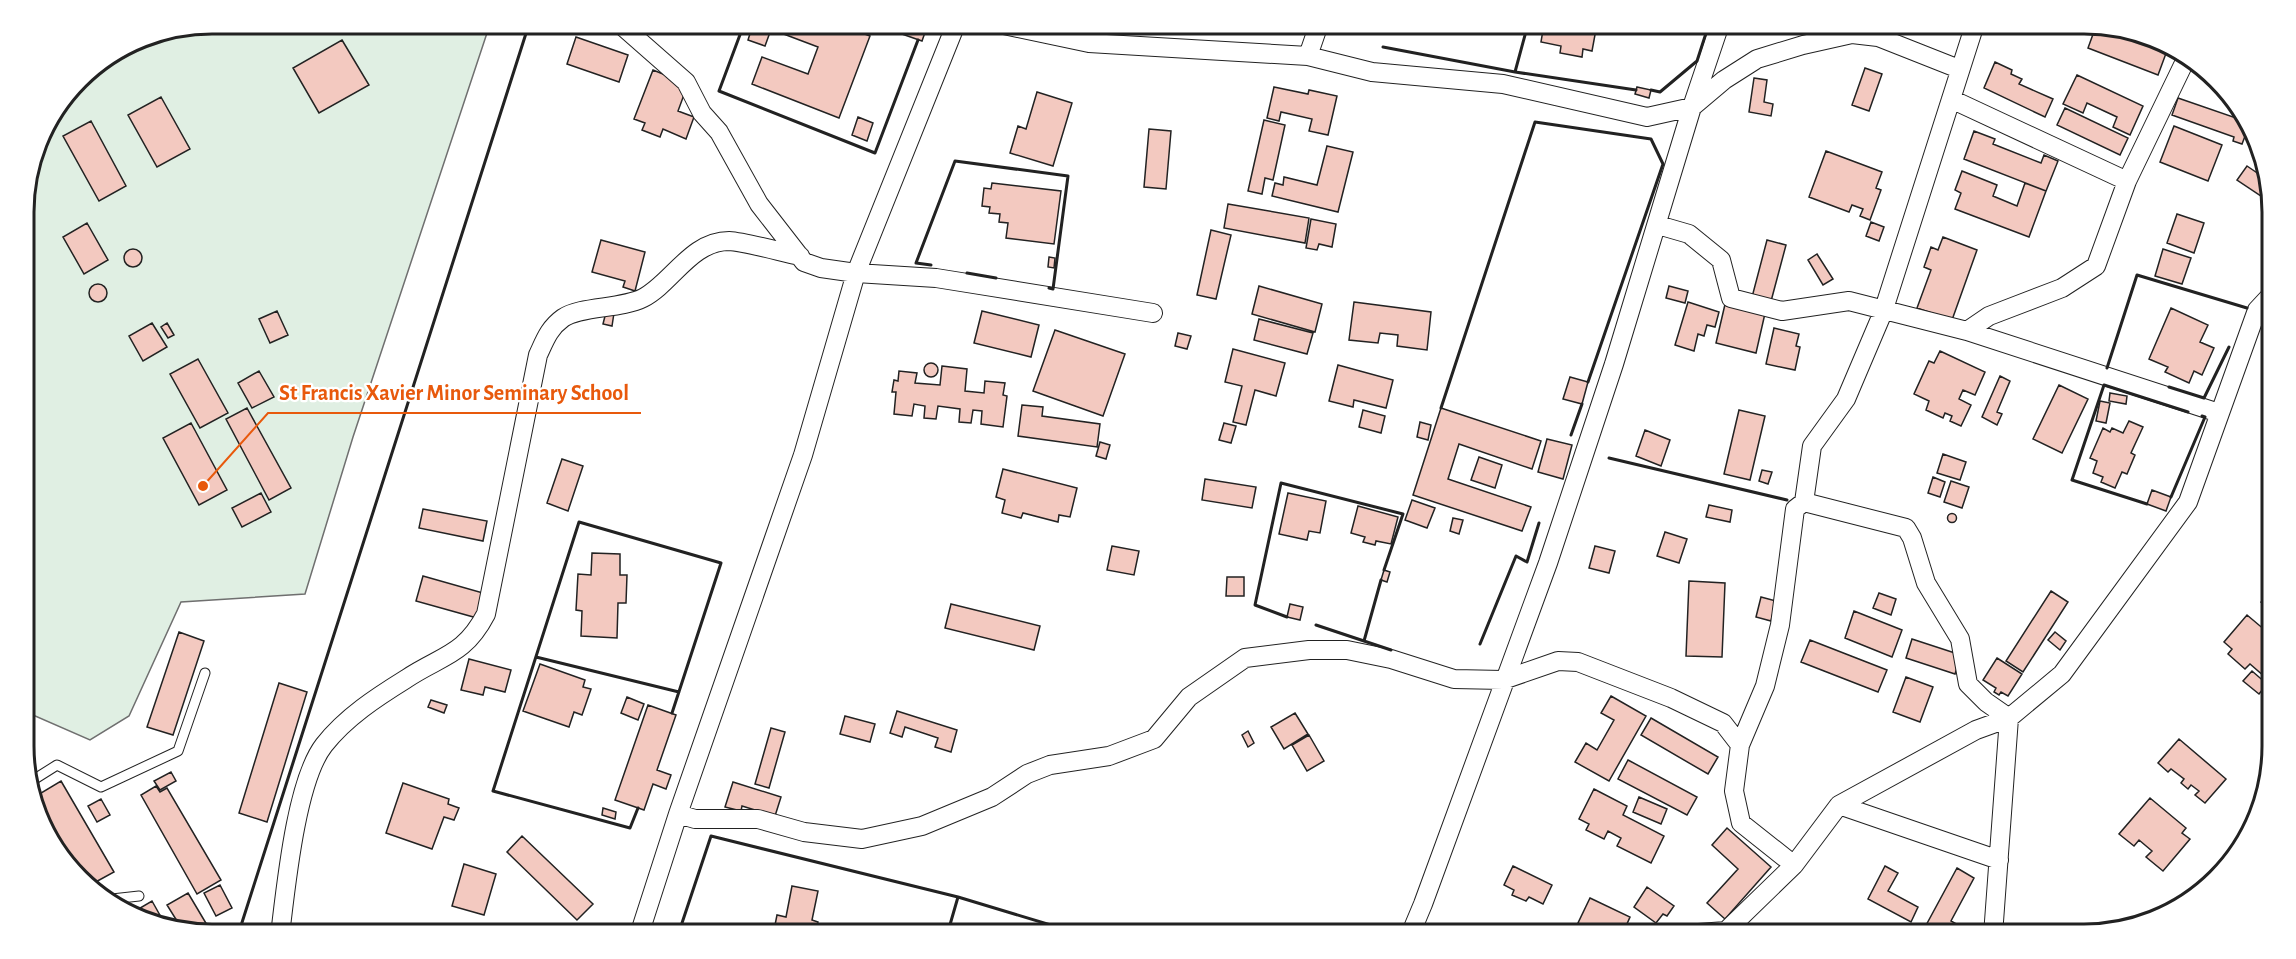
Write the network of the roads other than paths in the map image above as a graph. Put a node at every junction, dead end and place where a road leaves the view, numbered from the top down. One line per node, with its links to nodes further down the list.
1 (631, 34): 14 (street)
2 (952, 34): 15 (street)
3 (1046, 34): 7 (street)
4 (1315, 34): 7 (street)
5 (1717, 34): 11 (street)
6 (1971, 34): 9 (street)
7 (1308, 56): 11 (street)
8 (2183, 65): 12 (street)
9 (1959, 69): 10 (street); 11 (street)
10 (1951, 99): 12 (street); 17 (street)
11 (1692, 107): 13 (street)
12 (2127, 181): 19 (street)
13 (1658, 225): 17 (street); 23 (street)
14 (800, 256): 15 (street); 33 (street)
15 (856, 273): 18 (street); 28 (street)
16 (2262, 305): 20 (street)
17 (1882, 312): 19 (street); 21 (street)
18 (1153, 313)
19 (1967, 331): 20 (street)
20 (2219, 412): 24 (street)
21 (1804, 502): 24 (street); 25 (street)
22 (205, 673): 26 (lane)
23 (1503, 680): 25 (street); 28 (street); 35 (street)
24 (2009, 718): 27 (street); 29 (street)
25 (1740, 745): 30 (street)
26 (38, 777)
27 (1839, 805): 29 (street); 30 (street)
28 (678, 814): 34 (street)
29 (1999, 860): 37 (street)
30 (1794, 865): 36 (street)
31 (139, 896): 32 (lane)
32 (119, 898)
33 (281, 924)
34 (643, 924)
35 (1414, 924)
36 (1733, 924)
37 (1993, 924)

